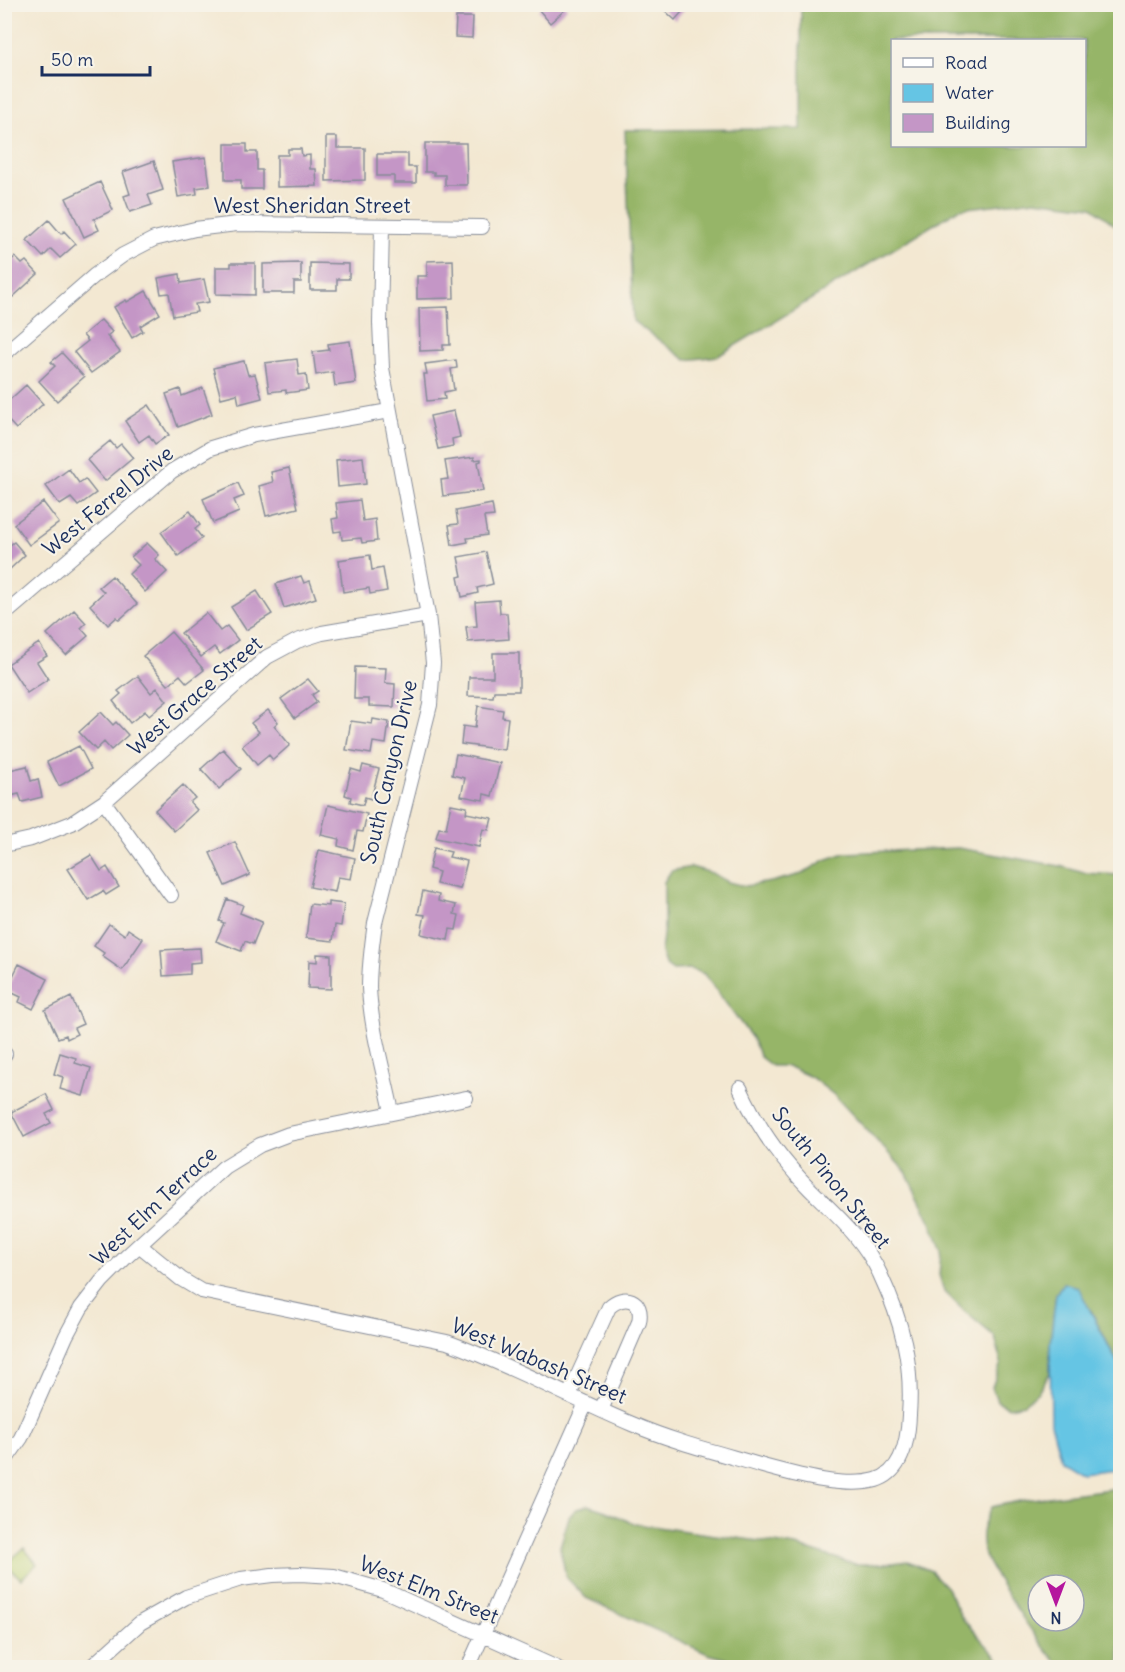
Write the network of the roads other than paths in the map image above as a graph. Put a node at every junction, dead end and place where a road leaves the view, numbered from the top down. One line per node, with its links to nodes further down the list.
1 (382, 226): 2 (street, West Sheridan Street); 3 (street, West Sheridan Street); 4 (street, South Canyon Drive)
2 (482, 227)
3 (4, 354)
4 (390, 411): 5 (street, West Ferrel Drive); 6 (street, South Canyon Drive)
5 (4, 615)
6 (428, 615): 7 (street, West Grace Street); 12 (street, South Canyon Drive)
7 (104, 802): 8 (street, West Grace Street); 9 (street)
8 (4, 845)
9 (171, 895)
10 (740, 1089): 18 (street, South Pinon Street)
11 (466, 1098): 12 (street, West Elm Terrace)
12 (392, 1112): 13 (street, West Elm Terrace)
13 (139, 1245): 14 (street, West Wabash Street); 17 (street, West Elm Terrace)
14 (569, 1395): 15 (street, West Wabash Street); 16 (street)
15 (586, 1403): 16 (street, West Wabash Street); 19 (street)
16 (602, 1410): 18 (street, West Wabash Street)
17 (4, 1462)
18 (894, 1469)
19 (483, 1634): 20 (street, West Elm Street); 21 (street); 22 (street, West Elm Street)
20 (90, 1668)
21 (468, 1668)
22 (557, 1668)

